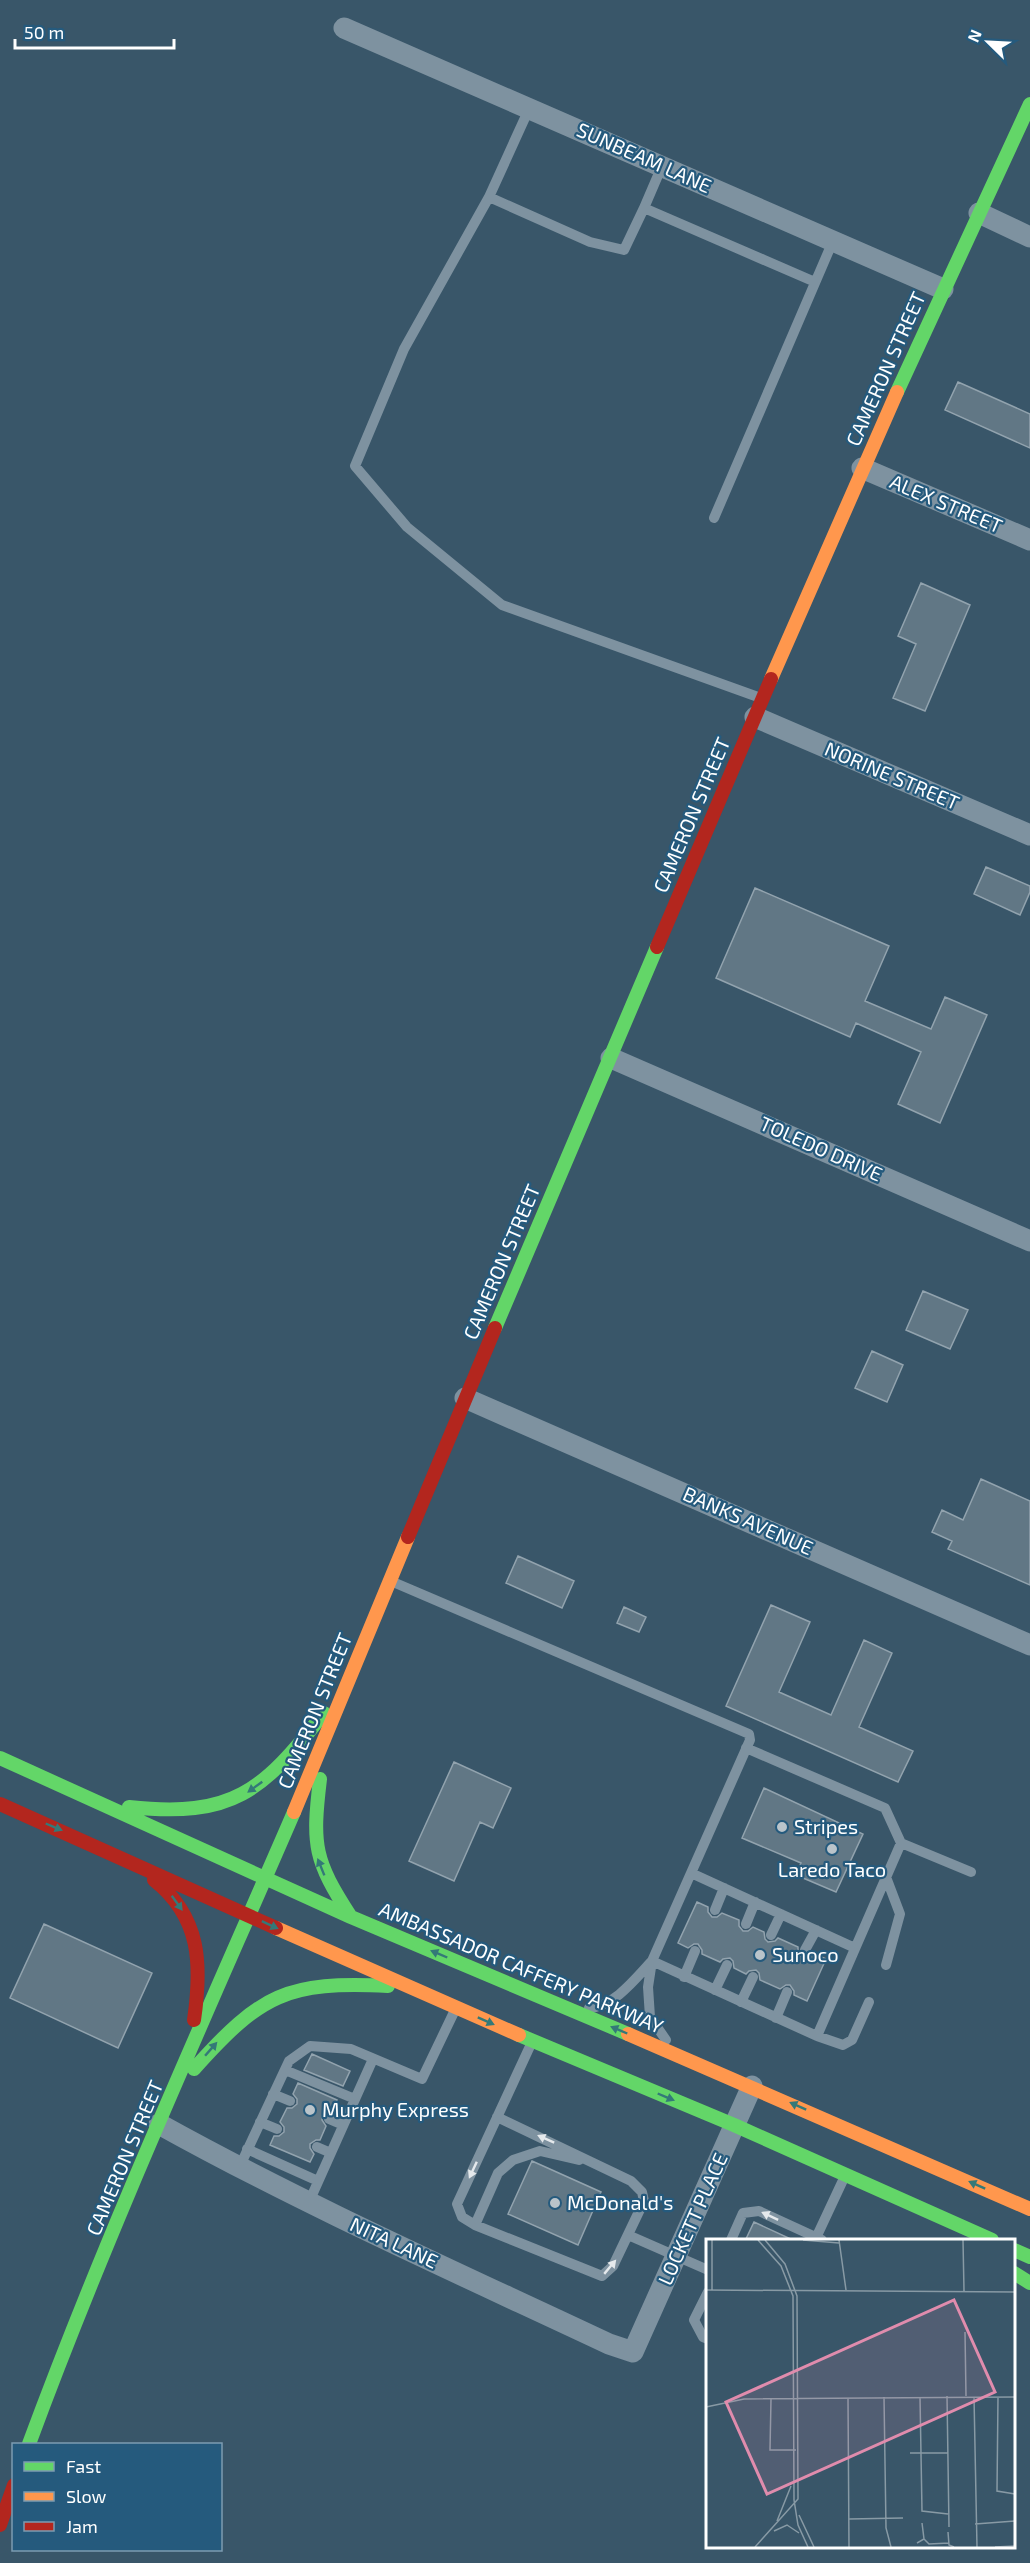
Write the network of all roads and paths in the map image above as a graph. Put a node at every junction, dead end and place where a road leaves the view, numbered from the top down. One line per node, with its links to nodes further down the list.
1 (344, 28): 3 (street, SUNBEAM LANE)
2 (1030, 104): 7 (main road, CAMERON STREET)
3 (529, 109): 4 (street, SUNBEAM LANE); 5 (lane)
4 (662, 166): 6 (lane); 9 (street, SUNBEAM LANE)
5 (489, 197): 6 (lane); 15 (lane)
6 (644, 208): 10 (lane)
7 (979, 213): 8 (street); 11 (main road, CAMERON STREET)
8 (1030, 237)
9 (833, 241): 10 (lane); 11 (street, SUNBEAM LANE)
10 (815, 282): 13 (lane)
11 (943, 289): 12 (main road, CAMERON STREET)
12 (862, 468): 14 (street, ALEX STREET); 15 (main road, CAMERON STREET)
13 (714, 518)
14 (1030, 540)
15 (759, 708): 16 (street, NORINE STREET); 17 (main road, CAMERON STREET)
16 (1030, 835)
17 (611, 1058): 18 (street, TOLEDO DRIVE); 19 (main road, CAMERON STREET)
18 (1030, 1241)
19 (465, 1398): 20 (main road, CAMERON STREET); 21 (street, BANKS AVENUE)
20 (390, 1580): 22 (main road, CAMERON STREET); 24 (lane)
21 (1030, 1645)
22 (348, 1681): 23 (main road, CAMERON STREET); 26 (main road, one-way to 26)
23 (325, 1740): 33 (main road, CAMERON STREET); 39 (main road, one-way to 23)
24 (746, 1748): 28 (lane); 31 (lane)
25 (0, 1758): 26 (main road, AMBASSADOR CAFFERY PARKWAY)
26 (92, 1801): 33 (main road, AMBASSADOR CAFFERY PARKWAY)
27 (0, 1804): 29 (main road, one-way to 29)
28 (901, 1843): 30 (lane); 32 (lane)
29 (96, 1845): 38 (main road); 63 (main road, one-way to 63)
30 (970, 1872)
31 (691, 1873): 34 (lane); 46 (lane)
32 (886, 1877): 43 (lane); 48 (lane)
33 (266, 1879): 38 (main road, CAMERON STREET); 39 (main road, AMBASSADOR CAFFERY PARKWAY)
34 (724, 1888): 35 (lane); 36 (lane)
35 (755, 1902): 37 (lane); 40 (lane)
36 (715, 1910)
37 (781, 1914): 41 (lane); 42 (lane)
38 (250, 1916): 51 (main road, one-way to 51); 63 (main road, CAMERON STREET)
39 (351, 1917): 57 (main road, AMBASSADOR CAFFERY PARKWAY, one-way to 39)
40 (746, 1923)
41 (816, 1930): 43 (lane); 44 (lane)
42 (771, 1935)
43 (855, 1948): 59 (lane)
44 (805, 1950)
45 (695, 1951): 49 (lane)
46 (652, 1961): 49 (lane); 57 (lane); 61 (lane)
47 (727, 1965): 52 (lane)
48 (886, 1965)
49 (684, 1977): 52 (lane)
50 (753, 1977): 54 (lane)
51 (408, 1988): 56 (main road); 66 (main road, one-way to 51)
52 (715, 1990): 54 (lane)
53 (787, 1992): 58 (lane)
54 (741, 2002): 58 (lane)
55 (869, 2002): 59 (lane)
56 (456, 2007): 60 (main road, one-way to 60); 62 (lane)
57 (570, 2009): 61 (main road, AMBASSADOR CAFFERY PARKWAY, one-way to 57)
58 (776, 2018): 59 (lane)
59 (817, 2036)
60 (532, 2041): 70 (lane); 75 (main road, one-way to 75)
61 (677, 2054): 65 (main road, AMBASSADOR CAFFERY PARKWAY)
62 (373, 2059): 64 (lane); 68 (lane)
63 (186, 2064): 66 (main road, CAMERON STREET)
64 (285, 2070): 67 (lane); 68 (lane)
65 (752, 2085): 75 (street, LOCKETT PLACE); 86 (main road, AMBASSADOR CAFFERY PARKWAY, one-way to 65)
66 (173, 2093): 73 (main road, CAMERON STREET)
67 (273, 2094): 69 (lane); 72 (lane)
68 (355, 2099): 74 (lane)
69 (290, 2101)
70 (497, 2117): 80 (lane, one-way to 70); 87 (lane, one-way to 87)
71 (329, 2119): 74 (lane)
72 (260, 2122): 76 (lane); 78 (lane)
73 (159, 2124): 81 (street, NITA LANE); 103 (main road, CAMERON STREET)
74 (343, 2125): 79 (lane)
75 (734, 2126): 82 (main road); 95 (street, LOCKETT PLACE)
76 (278, 2129)
77 (317, 2147): 79 (lane)
78 (247, 2149): 81 (lane); 83 (lane)
79 (331, 2153): 83 (lane)
80 (597, 2164): 87 (lane); 88 (lane)
81 (239, 2169): 85 (street, NITA LANE)
82 (845, 2175): 84 (main road); 91 (lane)
83 (318, 2181): 85 (lane)
84 (886, 2194): 92 (main road); 93 (main road)
85 (309, 2202): 102 (street, NITA LANE)
86 (1030, 2209)
87 (476, 2225): 88 (lane, one-way to 88)
88 (628, 2235): 95 (lane)
89 (732, 2239): 90 (lane, one-way to 89)
90 (816, 2239)
91 (818, 2239)
92 (958, 2239)
93 (987, 2239)
94 (1015, 2250): 96 (main road)
95 (676, 2256): 97 (lane); 102 (street, LOCKETT PLACE)
96 (1030, 2257)
97 (706, 2269)
98 (1015, 2274): 99 (main road)
99 (1030, 2283)
100 (706, 2296): 101 (lane)
101 (706, 2338)
102 (633, 2352)
103 (30, 2443)
104 (12, 2491): 105 (main road)
105 (0, 2524)

